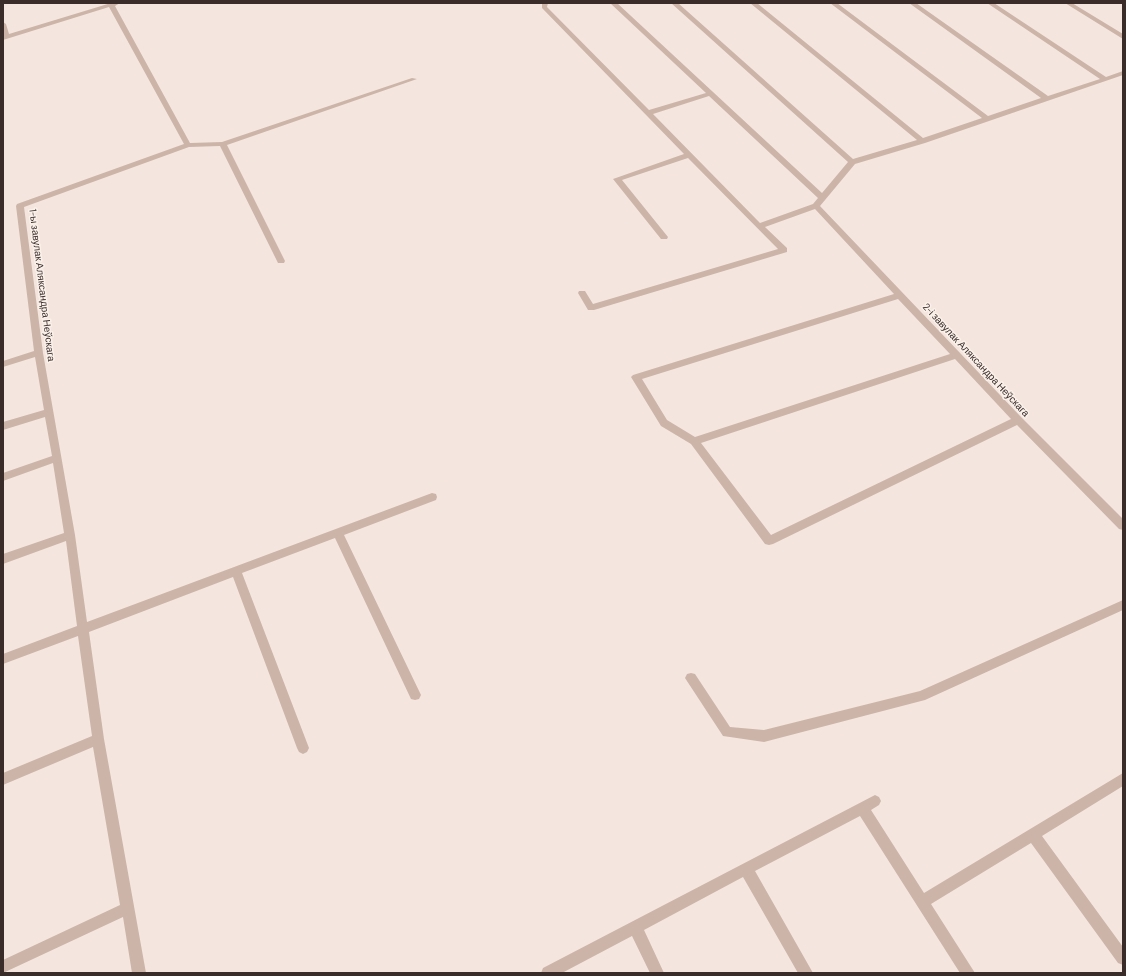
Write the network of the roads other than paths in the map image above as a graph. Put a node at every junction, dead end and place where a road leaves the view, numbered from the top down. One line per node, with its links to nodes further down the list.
1 (545, 3): 18 (street)
2 (613, 3): 16 (street)
3 (674, 3): 24 (street)
4 (753, 3): 20 (street)
5 (833, 3): 19 (street)
6 (912, 3): 17 (street)
7 (990, 3): 15 (street)
8 (1068, 3): 11 (street)
9 (114, 4): 12 (street); 22 (street)
10 (3, 24): 12 (street)
11 (1123, 37)
12 (5, 38)
13 (1123, 73): 15 (street)
14 (414, 79): 21 (street)
15 (1105, 79): 17 (street)
16 (710, 94): 18 (street); 25 (street)
17 (1047, 99): 19 (street)
18 (648, 113): 23 (street)
19 (987, 119): 20 (street)
20 (922, 141): 24 (street)
21 (223, 144): 22 (street); 29 (street)
22 (188, 145): 32 (street, 1-ы завулак Аляксандра Неўскага)
23 (689, 155): 27 (street); 28 (street)
24 (852, 162): 25 (street)
25 (823, 198): 26 (street)
26 (816, 206): 27 (street); 31 (street, 2-і завулак Аляксандра Неўскага)
27 (758, 226): 30 (street)
28 (664, 237)
29 (281, 261)
30 (582, 293)
31 (900, 295): 33 (street, 2-і завулак Аляксандра Неўскага); 38 (street)
32 (39, 353): 34 (street); 35 (street, 1-ы завулак Аляксандра Неўскага)
33 (957, 355): 36 (street, 2-і завулак Аляксандра Неўскага); 38 (street)
34 (3, 364)
35 (49, 412): 37 (street); 39 (street, 1-ы завулак Аляксандра Неўскага)
36 (1018, 420): 38 (street); 42 (street, 2-і завулак Аляксандра Неўскага)
37 (3, 426)
38 (694, 441)
39 (57, 458): 40 (street); 44 (street, 1-ы завулак Аляксандра Неўскага)
40 (3, 477)
41 (432, 497): 43 (street)
42 (1123, 526)
43 (338, 533): 46 (street); 51 (street)
44 (70, 535): 45 (street); 48 (street, 1-ы завулак Аляксандра Неўскага)
45 (3, 559)
46 (236, 571): 48 (street); 53 (street)
47 (1123, 605): 50 (street)
48 (83, 629): 49 (street); 52 (street, 1-ы завулак Аляксандра Неўскага)
49 (3, 659)
50 (691, 678)
51 (416, 695)
52 (98, 739): 54 (street); 61 (street, 1-ы завулак Аляксандра Неўскага)
53 (303, 748)
54 (3, 779)
55 (1123, 779): 58 (street)
56 (875, 801): 57 (street)
57 (862, 808): 59 (street); 60 (street)
58 (1033, 835): 60 (street); 63 (street)
59 (746, 869): 62 (street); 68 (street)
60 (922, 902): 69 (street)
61 (128, 908): 64 (street); 65 (street, 1-ы завулак Аляксандра Неўскага)
62 (635, 927): 66 (street); 67 (street)
63 (1123, 958)
64 (3, 967)
65 (139, 973)
66 (548, 973)
67 (657, 973)
68 (806, 973)
69 (968, 973)

